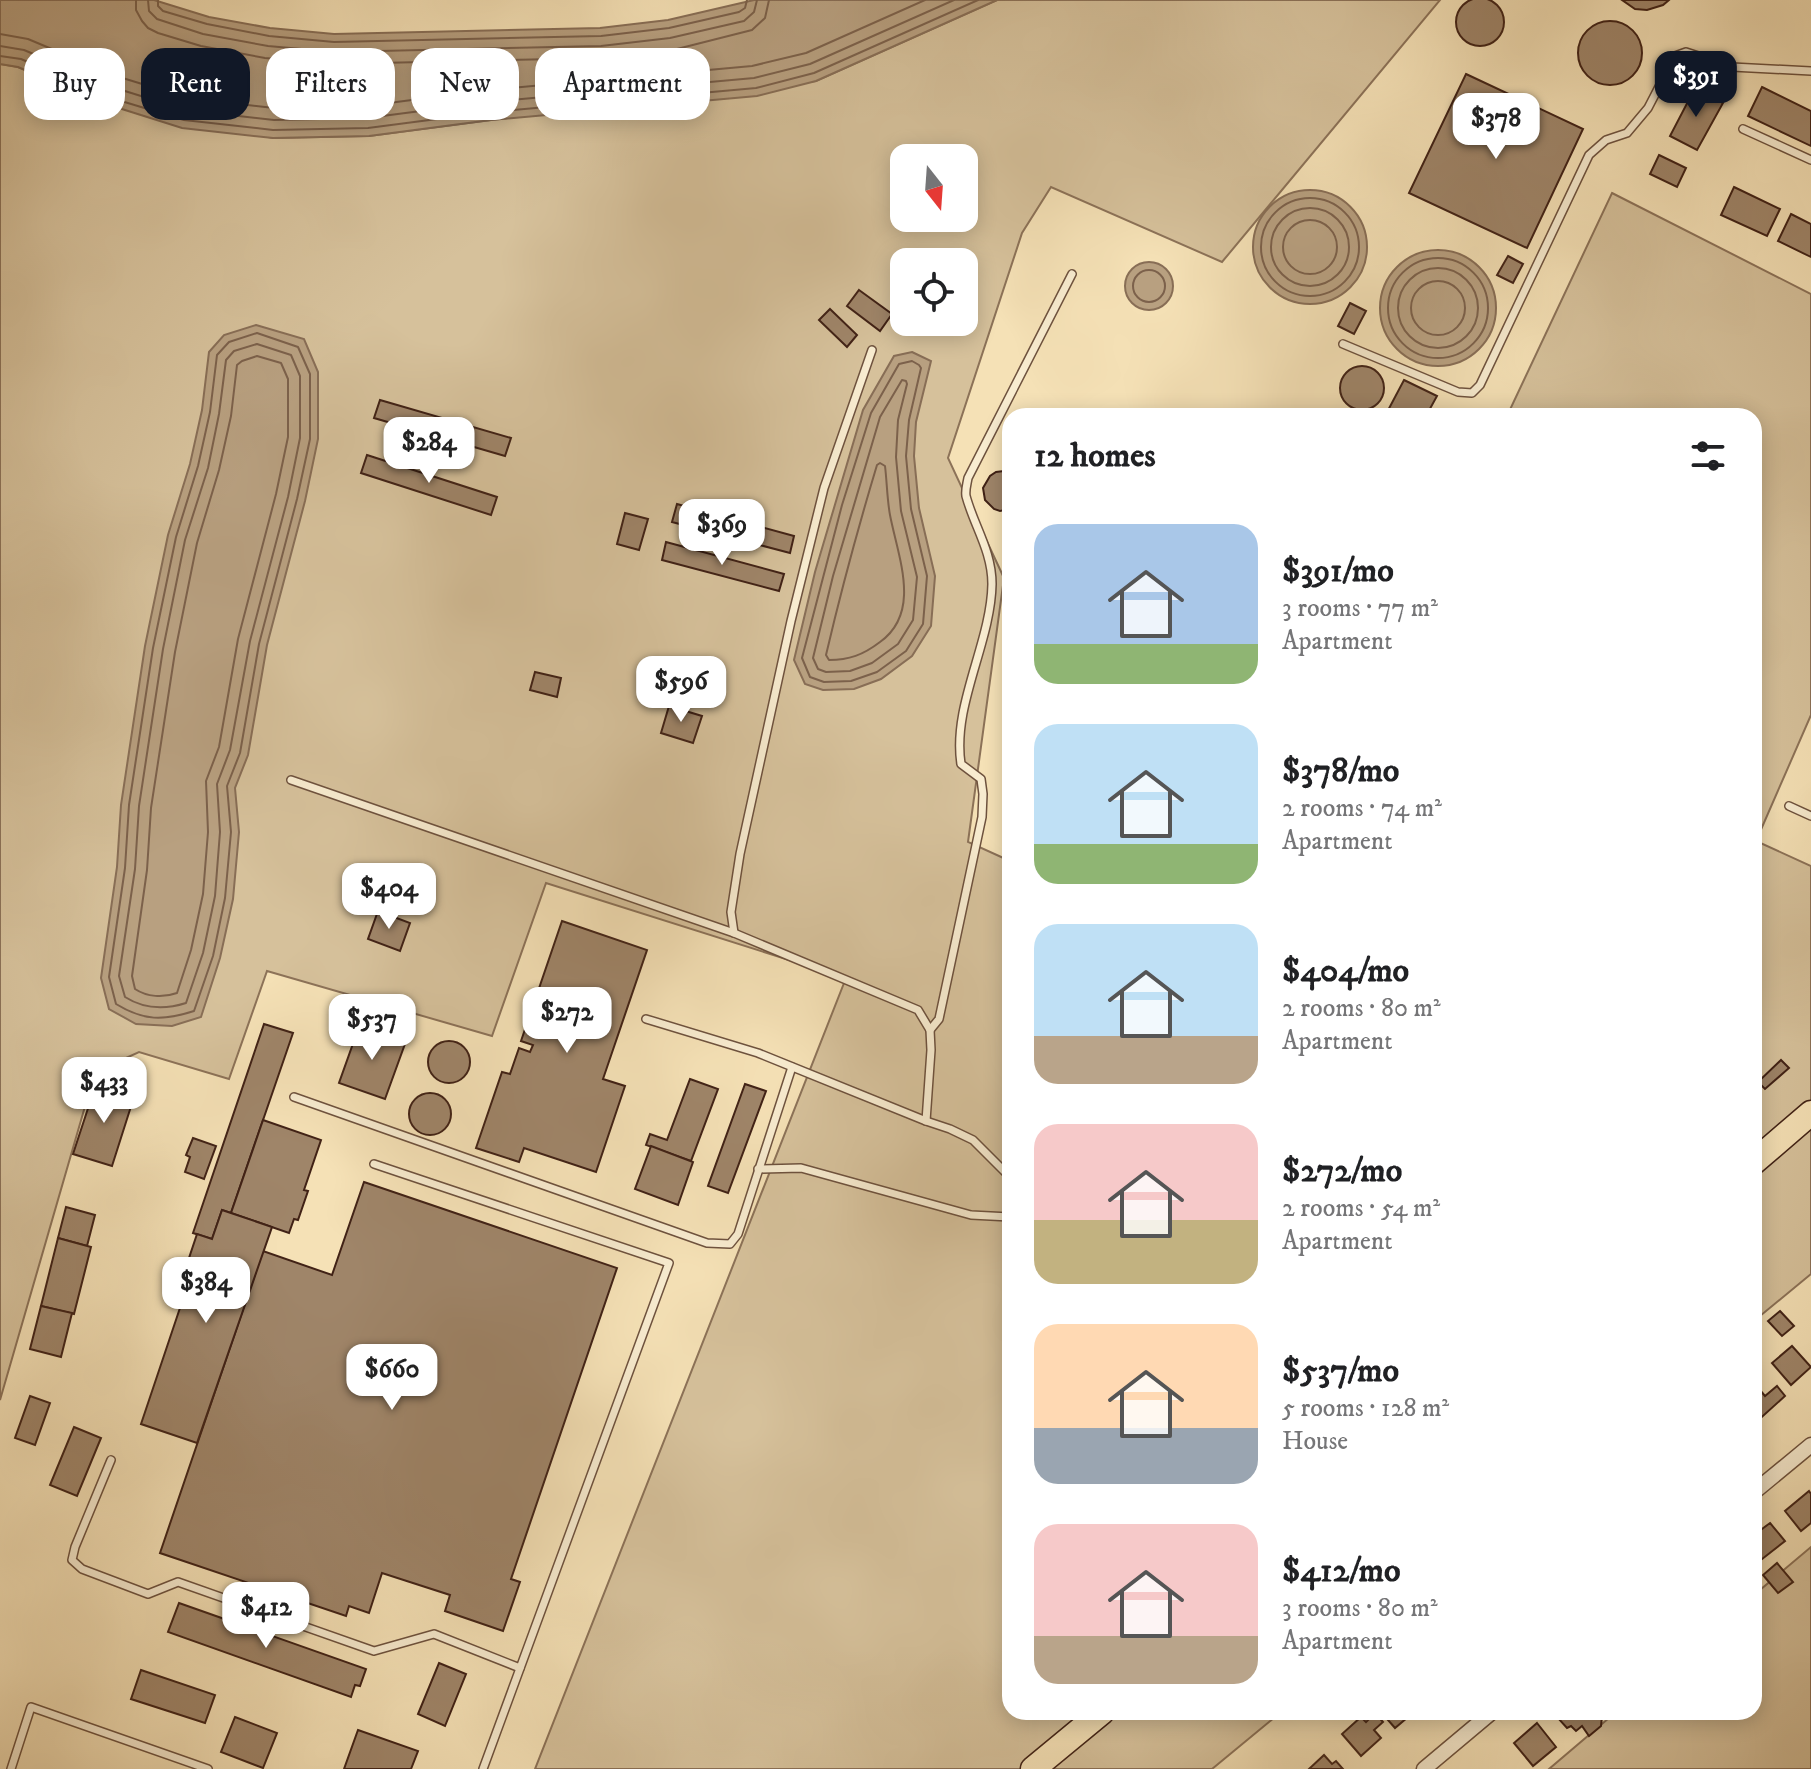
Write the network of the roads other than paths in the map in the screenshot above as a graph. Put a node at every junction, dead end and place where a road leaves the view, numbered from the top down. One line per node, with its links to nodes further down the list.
1 (1811, 71): 5 (lane)
2 (1743, 129): 3 (lane)
3 (1811, 160)
4 (1072, 274): 7 (lane)
5 (1343, 344)
6 (872, 350): 12 (lane)
7 (1004, 408)
8 (1002, 411): 14 (lane)
9 (291, 780): 12 (lane)
10 (1789, 806): 11 (lane)
11 (1811, 816)
12 (734, 933): 14 (lane)
13 (646, 1019): 15 (lane)
14 (930, 1030): 18 (lane)
15 (792, 1067): 18 (lane); 22 (lane)
16 (294, 1097): 22 (lane)
17 (1811, 1113): 20 (highway)
18 (926, 1121): 23 (lane)
19 (1798, 1136): 20 (lane)
20 (1764, 1154)
21 (374, 1164): 28 (lane)
22 (758, 1169): 24 (lane)
23 (1002, 1169)
24 (1002, 1217)
25 (1811, 1445): 27 (street)
26 (111, 1460): 28 (lane)
27 (1762, 1485)
28 (520, 1668): 33 (lane)
29 (1092, 1720): 34 (highway)
30 (1482, 1720): 35 (street)
31 (11, 1769): 32 (lane)
32 (208, 1769)
33 (483, 1769)
34 (1033, 1769)
35 (1424, 1769)

